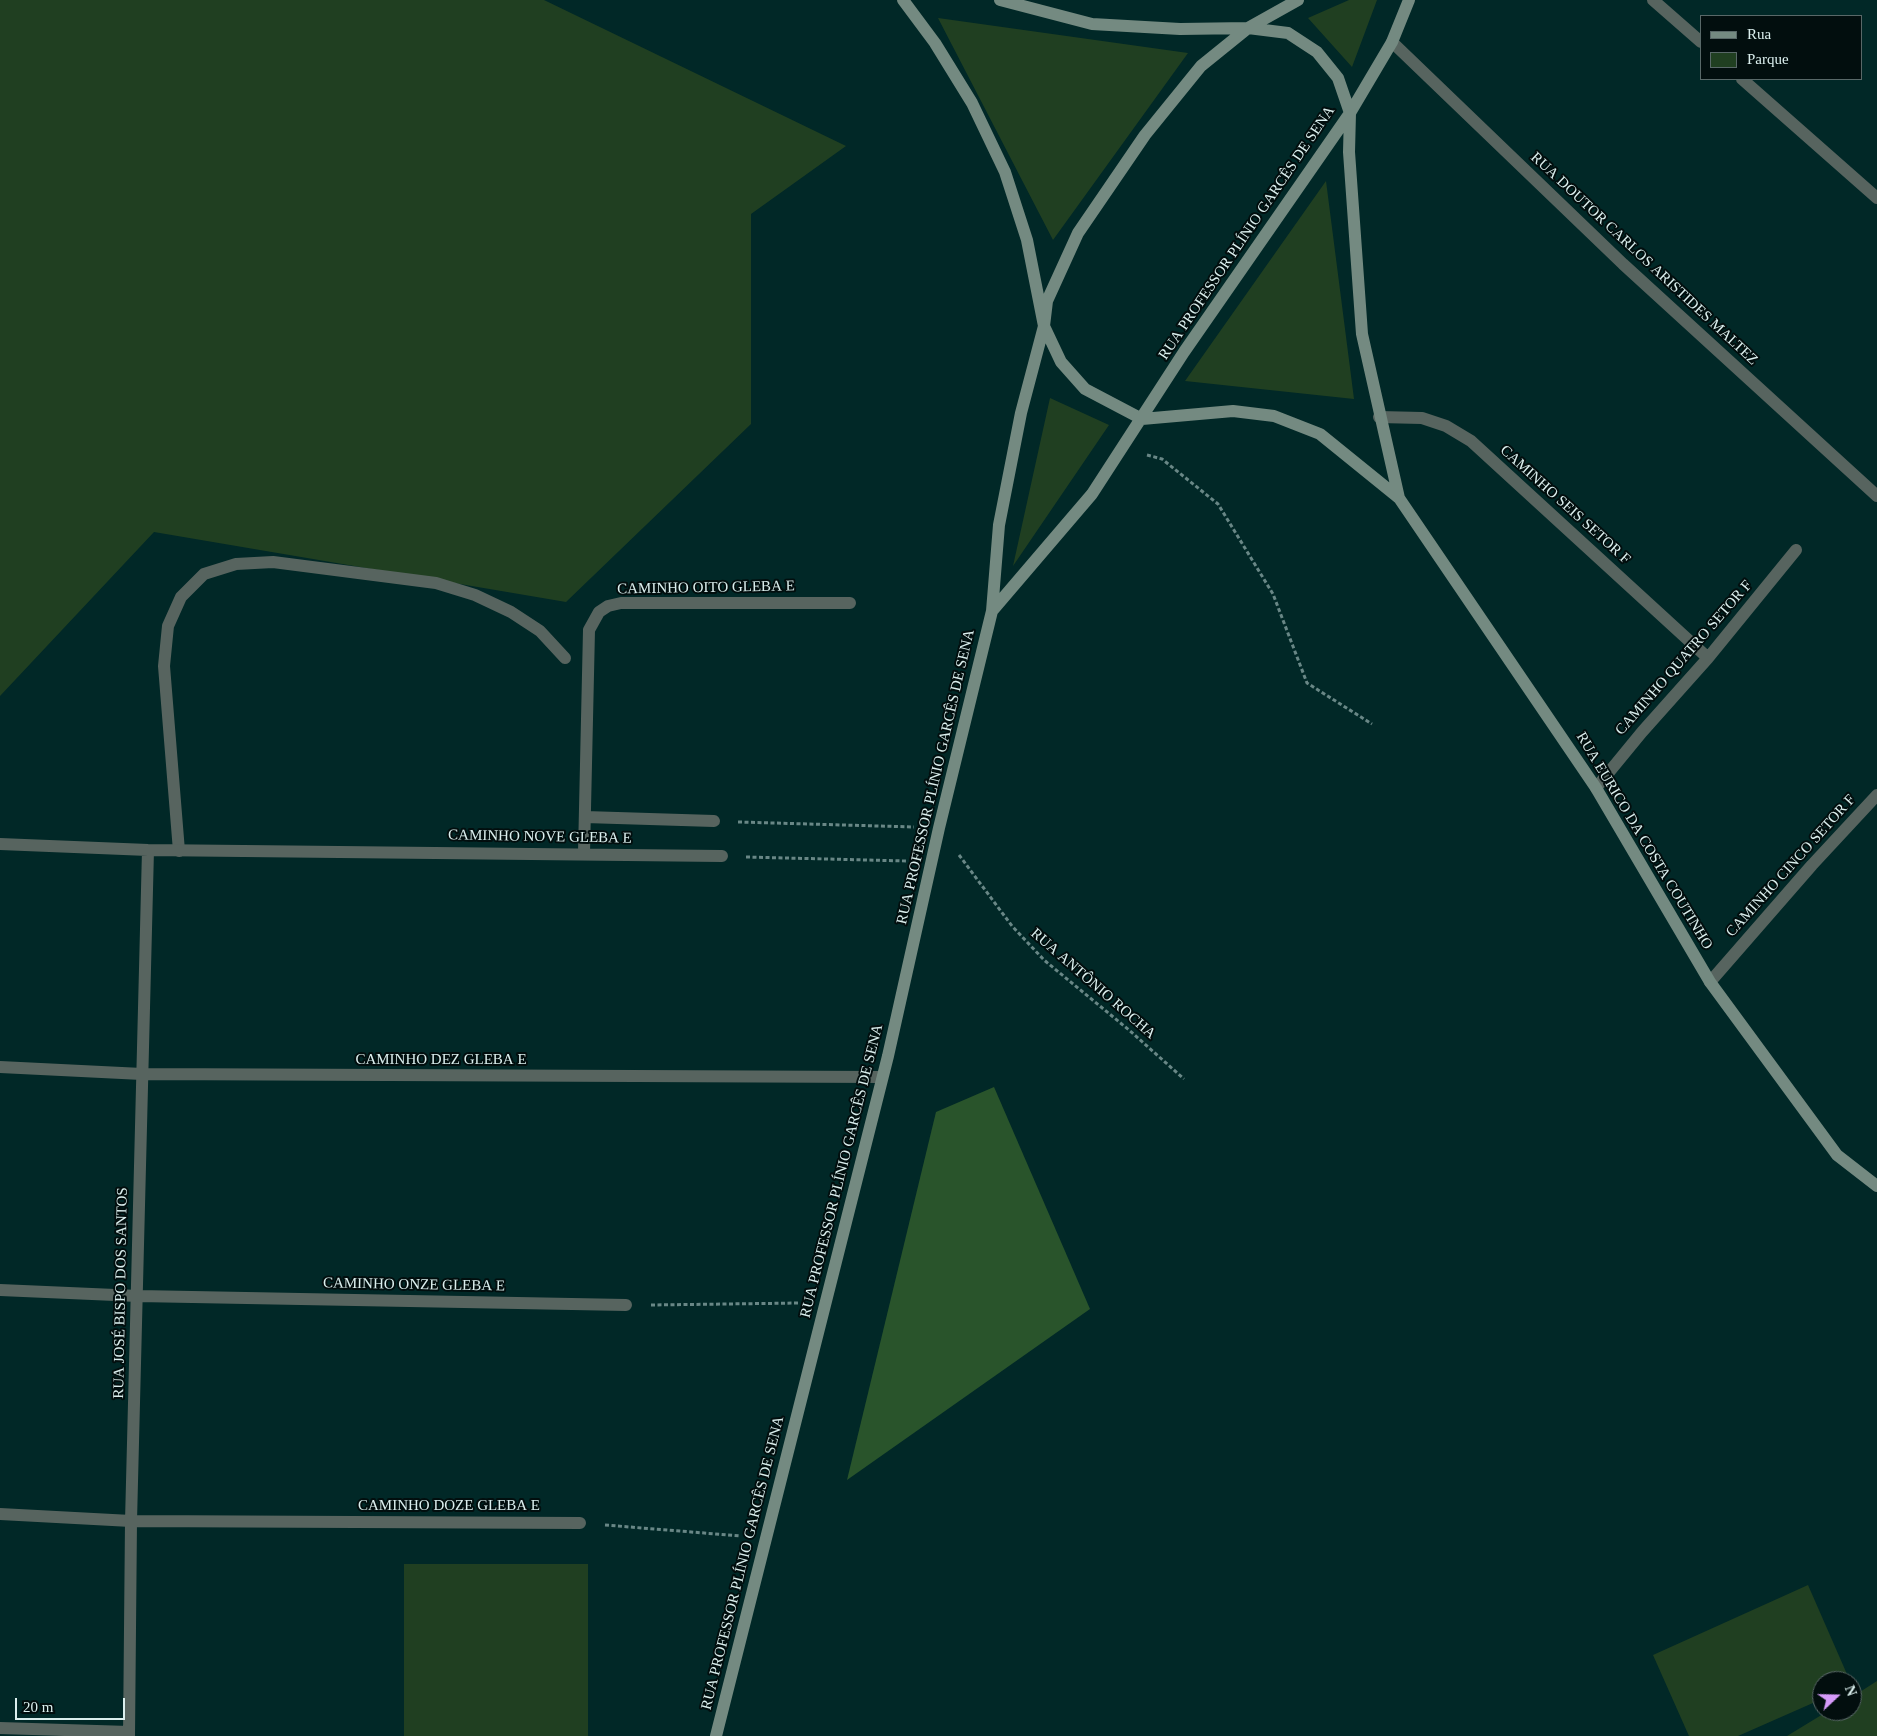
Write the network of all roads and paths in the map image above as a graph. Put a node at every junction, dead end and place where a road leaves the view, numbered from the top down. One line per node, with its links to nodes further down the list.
1 (903, 0): 12 (main road, RUA PROFESSOR PLÍNIO GARCÊS DE SENA)
2 (1000, 0): 6 (main road, RUA PROFESSOR PLÍNIO GARCÊS DE SENA)
3 (1298, 0): 6 (main road)
4 (1409, 0): 8 (main road, RUA EURICO DA COSTA COUTINHO)
5 (1653, 0): 7 (street)
6 (1248, 28): 10 (main road, RUA PROFESSOR PLÍNIO GARCÊS DE SENA); 12 (main road, RUA PROFESSOR PLÍNIO GARCÊS DE SENA)
7 (1700, 41)
8 (1392, 42): 10 (main road, RUA EURICO DA COSTA COUTINHO); 16 (street, RUA DOUTOR CARLOS ARISTIDES MALTEZ)
9 (1743, 80): 11 (street)
10 (1350, 113): 13 (main road, RUA EURICO DA COSTA COUTINHO); 14 (main road, RUA PROFESSOR PLÍNIO GARCÊS DE SENA)
11 (1877, 198)
12 (1044, 326): 14 (main road, RUA PROFESSOR PLÍNIO GARCÊS DE SENA); 20 (main road, RUA PROFESSOR PLÍNIO GARCÊS DE SENA)
13 (1379, 417): 17 (main road, RUA EURICO DA COSTA COUTINHO); 22 (street, CAMINHO SEIS SETOR F)
14 (1142, 419): 15 (main road, RUA PROFESSOR PLÍNIO GARCÊS DE SENA); 17 (main road, RUA EURICO DA COSTA COUTINHO)
15 (1122, 448): 20 (main road, RUA PROFESSOR PLÍNIO GARCÊS DE SENA); 23 (path)
16 (1877, 496)
17 (1399, 498): 24 (main road, RUA EURICO DA COSTA COUTINHO)
18 (1796, 550): 22 (street, CAMINHO QUATRO SETOR F)
19 (850, 603): 26 (street, CAMINHO OITO GLEBA E)
20 (992, 611): 28 (main road, RUA PROFESSOR PLÍNIO GARCÊS DE SENA)
21 (566, 658): 31 (street)
22 (1708, 658): 24 (street, CAMINHO QUATRO SETOR F)
23 (1372, 724)
24 (1596, 788): 35 (main road, RUA EURICO DA COSTA COUTINHO)
25 (1877, 796): 35 (street, CAMINHO CINCO SETOR F)
26 (585, 816): 27 (street, CAMINHO NOVE GLEBA E); 32 (street, CAMINHO OITO GLEBA E)
27 (714, 821): 28 (path)
28 (939, 828): 34 (main road, RUA PROFESSOR PLÍNIO GARCÊS DE SENA); 39 (path, RUA ANTÔNIO ROCHA)
29 (0, 844): 30 (street, CAMINHO NOVE GLEBA E)
30 (148, 850): 31 (street, CAMINHO NOVE GLEBA E); 37 (street, RUA JOSÉ BISPO DOS SANTOS)
31 (179, 850): 32 (street, CAMINHO NOVE GLEBA E)
32 (584, 853): 33 (street, CAMINHO NOVE GLEBA E)
33 (722, 856): 34 (path)
34 (932, 862): 38 (main road, RUA PROFESSOR PLÍNIO GARCÊS DE SENA)
35 (1710, 982): 40 (main road, RUA EURICO DA COSTA COUTINHO)
36 (0, 1067): 37 (street, CAMINHO DEZ GLEBA E)
37 (142, 1074): 38 (street, CAMINHO DEZ GLEBA E); 42 (street, RUA JOSÉ BISPO DOS SANTOS)
38 (882, 1077): 43 (main road, RUA PROFESSOR PLÍNIO GARCÊS DE SENA)
39 (1184, 1079)
40 (1877, 1186)
41 (0, 1290): 42 (street, CAMINHO ONZE GLEBA E)
42 (138, 1296): 44 (street, CAMINHO ONZE GLEBA E); 46 (street, RUA JOSÉ BISPO DOS SANTOS)
43 (827, 1302): 44 (path); 48 (main road, RUA PROFESSOR PLÍNIO GARCÊS DE SENA)
44 (626, 1305)
45 (0, 1514): 46 (street, CAMINHO DOZE GLEBA E)
46 (131, 1521): 47 (street, CAMINHO DOZE GLEBA E); 50 (street, RUA JOSÉ BISPO DOS SANTOS)
47 (580, 1523): 48 (path)
48 (766, 1538): 51 (main road, RUA PROFESSOR PLÍNIO GARCÊS DE SENA)
49 (0, 1728): 50 (street)
50 (129, 1734)
51 (716, 1736)

